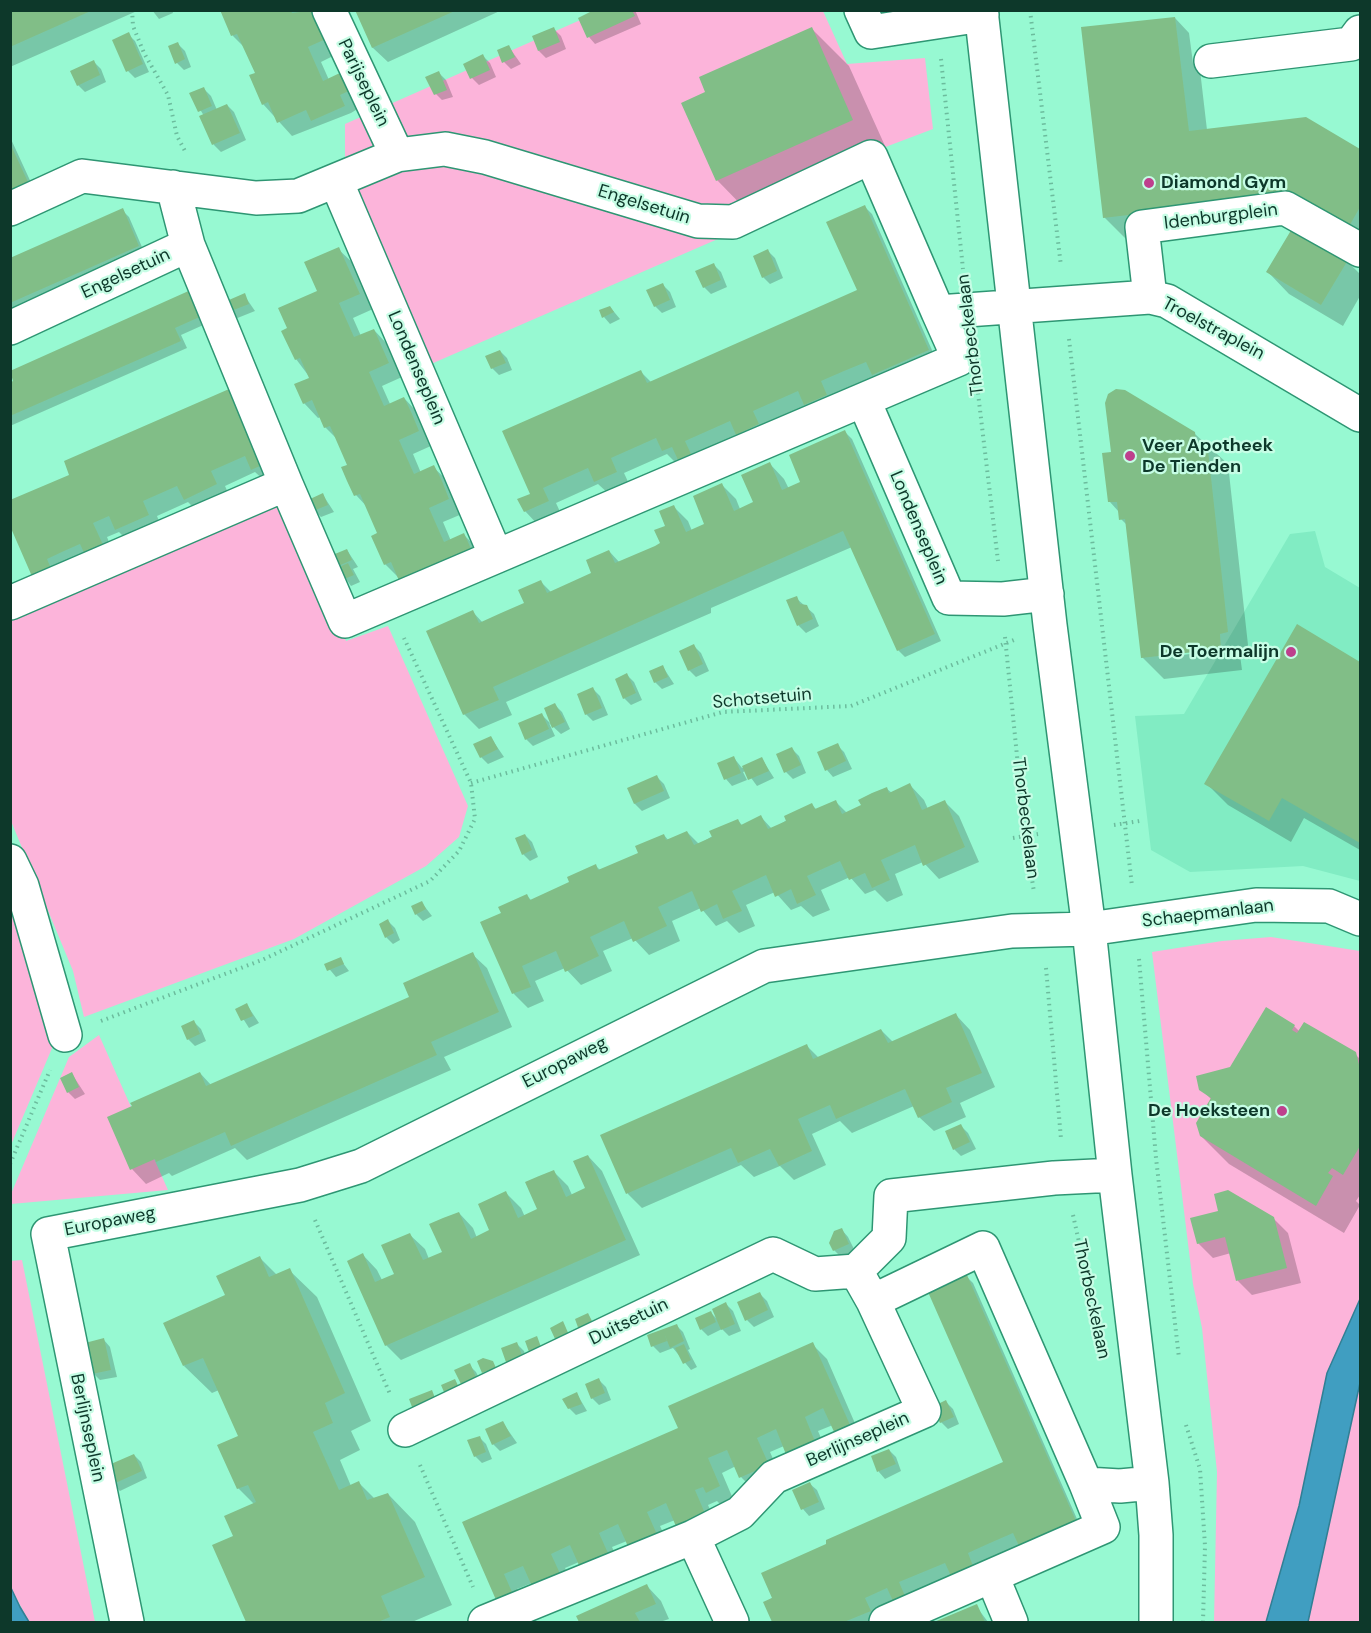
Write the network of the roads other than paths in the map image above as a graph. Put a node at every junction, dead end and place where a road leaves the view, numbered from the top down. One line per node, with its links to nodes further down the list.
1 (329, 10): 6 (street, Parijseplein)
2 (861, 10): 3 (street)
3 (982, 13): 13 (street, Thorbeckelaan)
4 (1360, 32): 5 (street)
5 (1211, 61)
6 (398, 155): 7 (street, Engelsetuin); 14 (street, Engelsetuin)
7 (336, 181): 8 (street, Engelsetuin); 19 (street, Londenseplein)
8 (184, 188): 9 (street, Engelsetuin); 10 (street, Engelsetuin)
9 (10, 209)
10 (188, 245): 15 (street, Engelsetuin); 18 (street)
11 (1360, 250): 12 (street, Idenburgplein)
12 (1150, 297): 13 (street, Troelstraplein); 17 (street, Troelstraplein)
13 (1014, 306): 14 (street); 21 (street, Thorbeckelaan)
14 (953, 311): 16 (street)
15 (10, 328)
16 (864, 401): 19 (street); 21 (street, Londenseplein)
17 (1360, 415)
18 (286, 484): 19 (street); 20 (street)
19 (496, 556)
20 (10, 603)
21 (1048, 610): 24 (street, Thorbeckelaan)
22 (10, 861): 25 (street)
23 (1360, 919): 24 (street, Schaepmanlaan)
24 (1089, 929): 26 (street, Thorbeckelaan); 27 (street, Europaweg)
25 (65, 1035)
26 (1115, 1175): 28 (street); 31 (street, Thorbeckelaan)
27 (48, 1234): 35 (street, Berlijnseplein)
28 (856, 1271): 29 (street); 30 (street, Duitsetuin)
29 (873, 1301): 32 (street); 33 (street, Berlijnseplein)
30 (405, 1430)
31 (1152, 1483): 32 (street); 40 (street, Thorbeckelaan)
32 (1086, 1484): 34 (street)
33 (693, 1537): 36 (street, Berlijnseplein); 37 (street)
34 (992, 1576): 38 (street); 39 (street)
35 (127, 1623)
36 (484, 1623)
37 (732, 1623)
38 (886, 1623)
39 (1011, 1623)
40 (1156, 1623)

